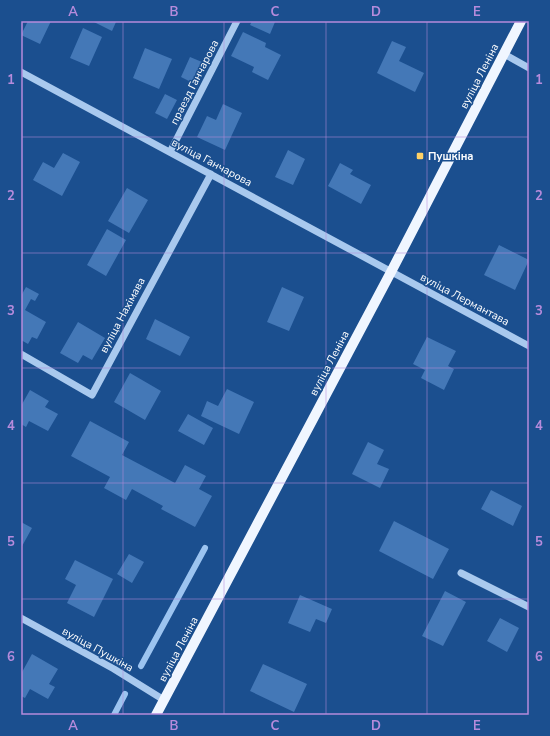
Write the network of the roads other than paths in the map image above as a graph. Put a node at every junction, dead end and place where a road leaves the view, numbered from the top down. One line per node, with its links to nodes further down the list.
1 (237, 21): 6 (street, праезд Ганчарова)
2 (521, 21): 3 (main road, вуліца Леніна)
3 (504, 54): 4 (street); 8 (main road, вуліца Леніна)
4 (529, 68)
5 (21, 72): 6 (street, вуліца Ганчарова)
6 (170, 152): 7 (street, вуліца Ганчарова)
7 (211, 174): 8 (street, вуліца Ганчарова); 10 (street, вуліца Нахімава)
8 (391, 272): 9 (street, вуліца Лермантава); 14 (main road, вуліца Леніна)
9 (529, 346)
10 (21, 354)
11 (461, 574): 12 (street)
12 (529, 607)
13 (21, 618): 14 (street, вуліца Пушкіна)
14 (164, 700): 15 (main road, вуліца Леніна)
15 (156, 715)

